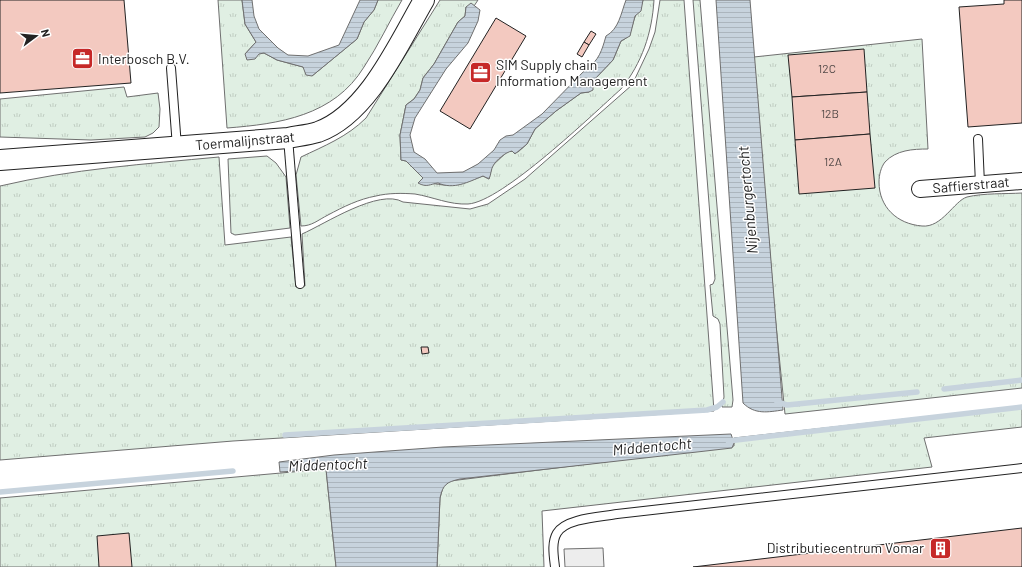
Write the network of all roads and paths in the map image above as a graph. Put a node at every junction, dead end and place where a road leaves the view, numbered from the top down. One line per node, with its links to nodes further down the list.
1 (424, 0): 3 (street, Toermalijnstraat)
2 (171, 68): 5 (lane)
3 (288, 138): 5 (street, Toermalijnstraat); 10 (lane)
4 (978, 139): 8 (lane)
5 (177, 147): 6 (street, Toermalijnstraat)
6 (0, 160)
7 (1022, 181): 8 (street, Saffierstraat)
8 (980, 184): 9 (street, Saffierstraat)
9 (920, 189)
10 (300, 284)
11 (1022, 468): 12 (lane)
12 (555, 567)

